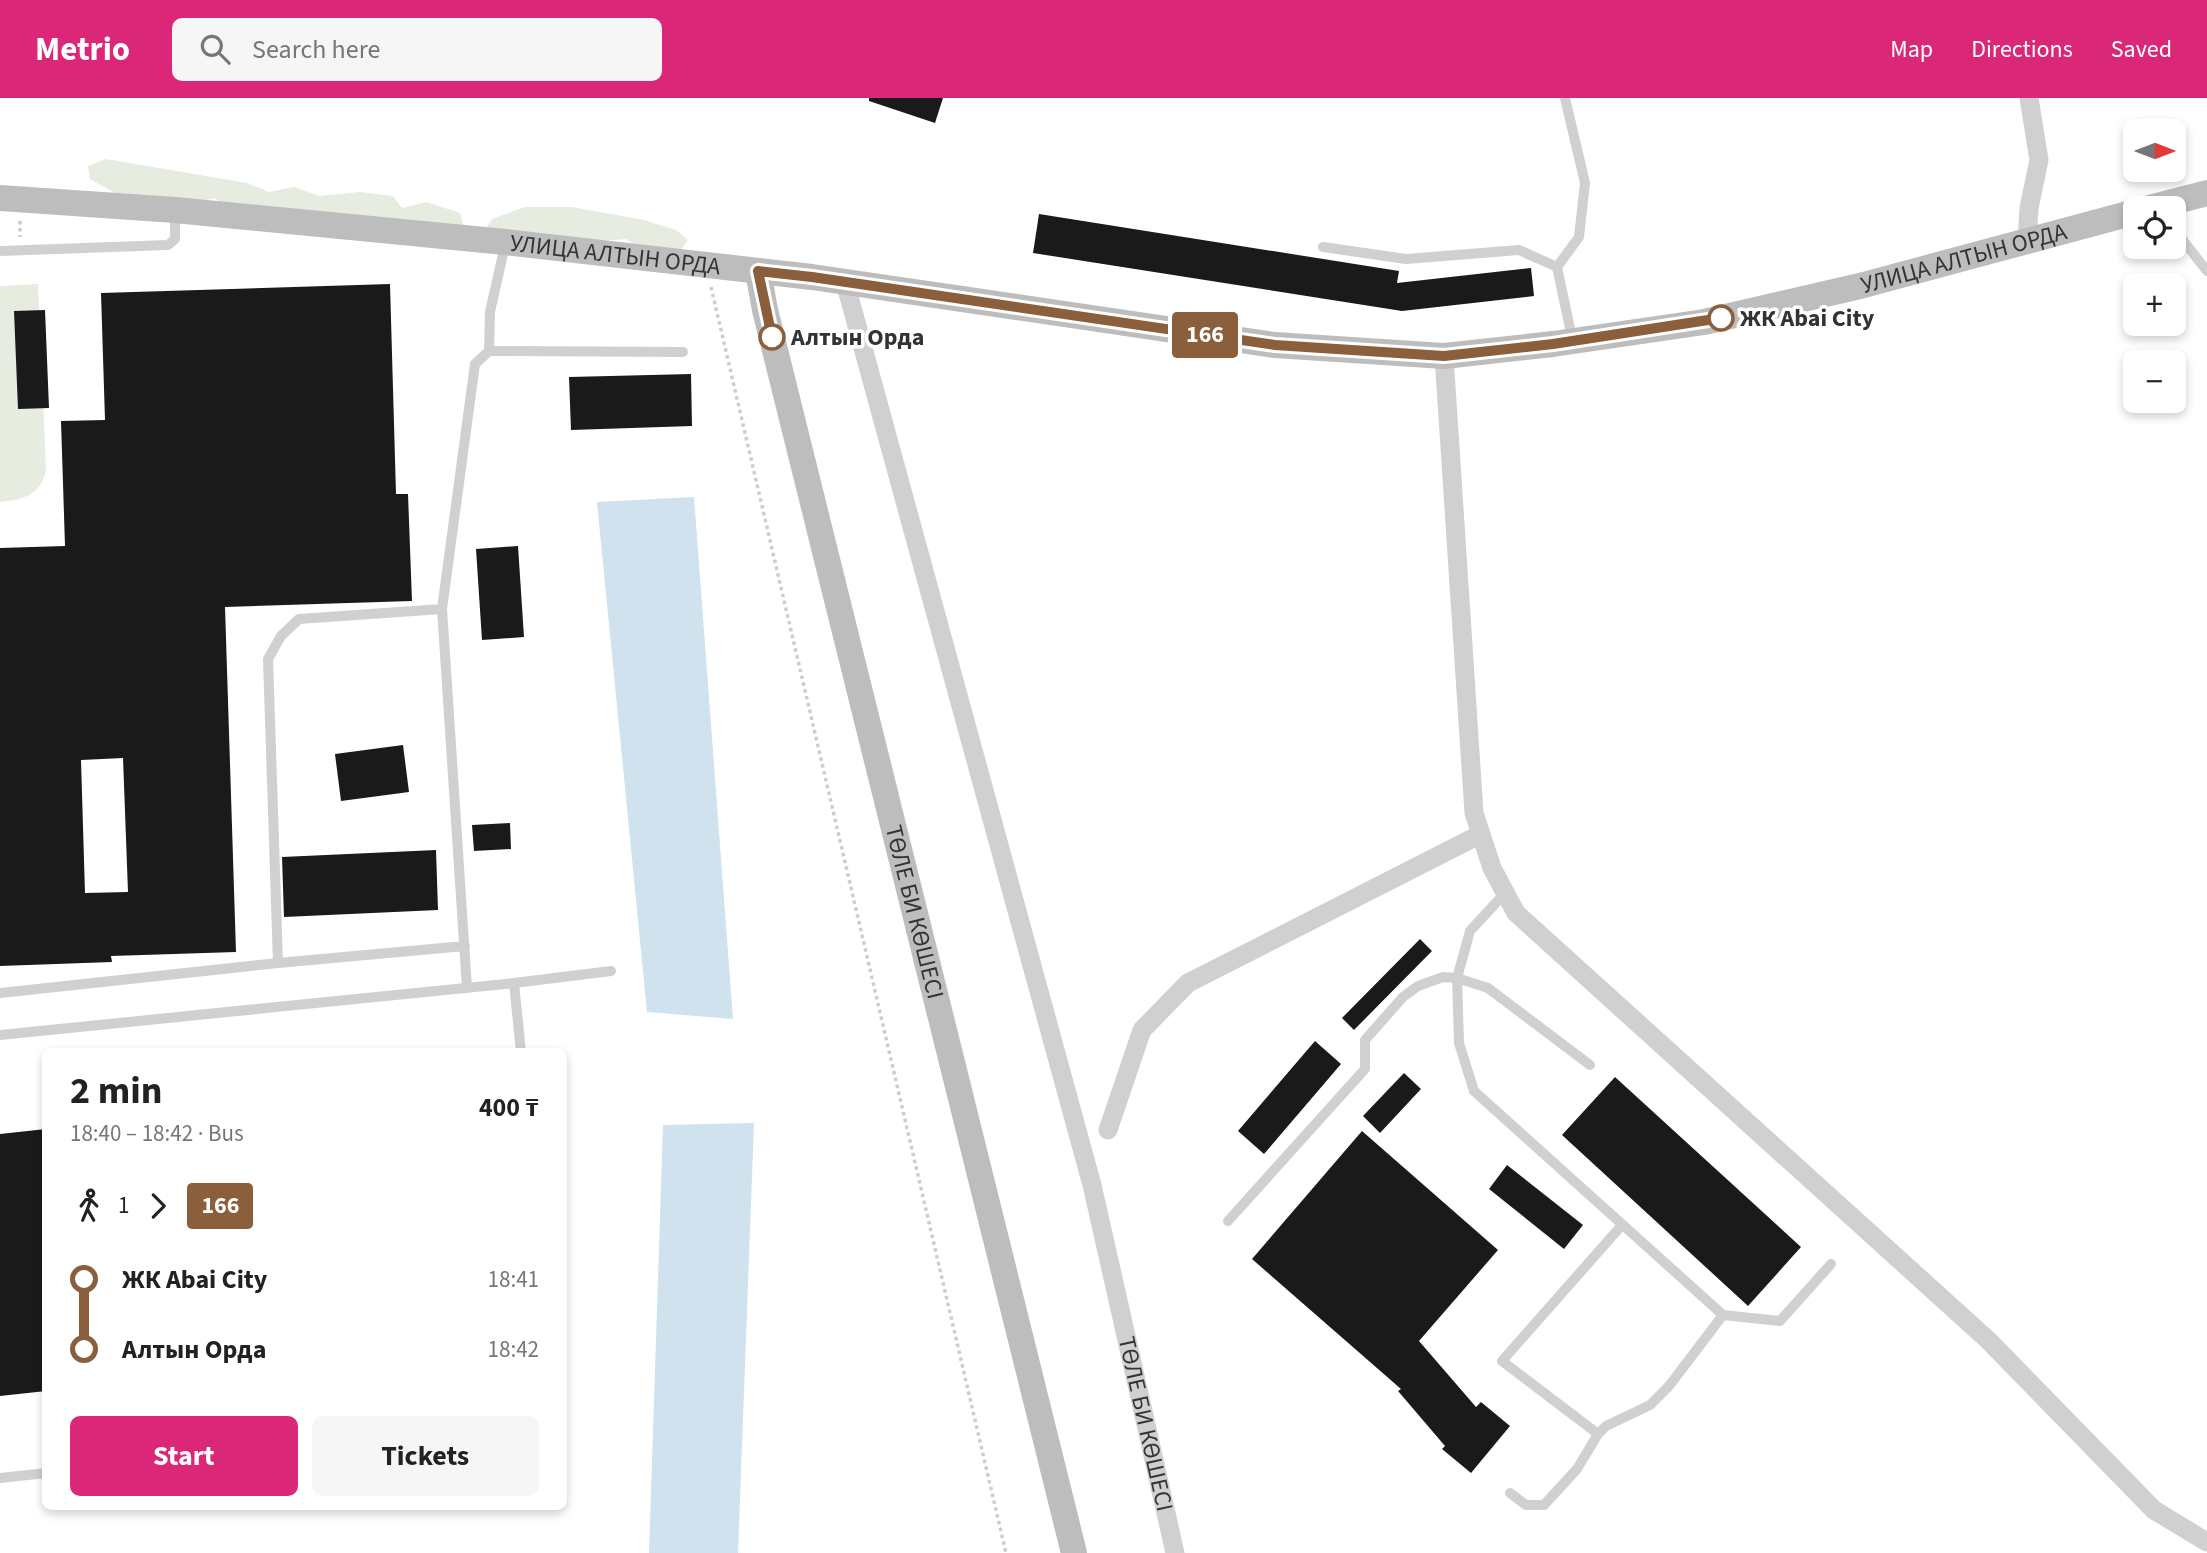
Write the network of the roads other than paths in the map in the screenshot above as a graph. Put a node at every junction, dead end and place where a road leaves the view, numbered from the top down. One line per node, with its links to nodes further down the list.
1 (1565, 98): 13 (lane)
2 (2029, 98): 8 (street)
3 (2207, 193): 4 (main road, УЛИЦА АЛТЫН ОРДА)
4 (2186, 199)
5 (5, 209): 6 (main road, УЛИЦА АЛТЫН ОРДА)
6 (176, 210): 9 (main road, УЛИЦА АЛТЫН ОРДА); 12 (lane)
7 (2123, 216): 8 (main road, УЛИЦА АЛТЫН ОРДА)
8 (2027, 241): 17 (main road, УЛИЦА АЛТЫН ОРДА)
9 (505, 242): 14 (main road, УЛИЦА АЛТЫН ОРДА); 18 (lane)
10 (2186, 244): 15 (lane)
11 (1323, 247): 13 (lane)
12 (0, 251)
13 (1557, 267): 17 (lane)
14 (758, 271): 16 (main road, УЛИЦА АЛТЫН ОРДА); 44 (main road, ТӨЛЕ БИ КӨШЕСІ)
15 (2207, 271)
16 (845, 282): 20 (main road, УЛИЦА АЛТЫН ОРДА); 45 (street, ТӨЛЕ БИ КӨШЕСІ)
17 (1573, 341): 20 (main road, УЛИЦА АЛТЫН ОРДА)
18 (489, 351): 19 (lane); 21 (lane)
19 (683, 352)
20 (1444, 356): 22 (street)
21 (442, 609): 24 (lane); 25 (lane)
22 (1481, 834): 23 (street); 34 (street)
23 (1505, 893): 27 (lane); 43 (street)
24 (465, 946): 25 (lane); 29 (lane)
25 (278, 963): 30 (lane)
26 (611, 971): 28 (lane)
27 (1457, 978): 33 (lane); 35 (lane); 36 (lane)
28 (514, 984): 29 (lane); 32 (lane)
29 (467, 988): 31 (lane)
30 (0, 993)
31 (0, 1035)
32 (521, 1048)
33 (1590, 1065)
34 (1108, 1130)
35 (1228, 1221)
36 (1622, 1225): 38 (lane); 39 (lane)
37 (1831, 1264): 38 (lane)
38 (1723, 1315): 39 (lane)
39 (1598, 1434): 42 (lane)
40 (42, 1473): 41 (lane)
41 (0, 1478)
42 (1510, 1493)
43 (2207, 1542)
44 (1074, 1553)
45 (1175, 1553)

